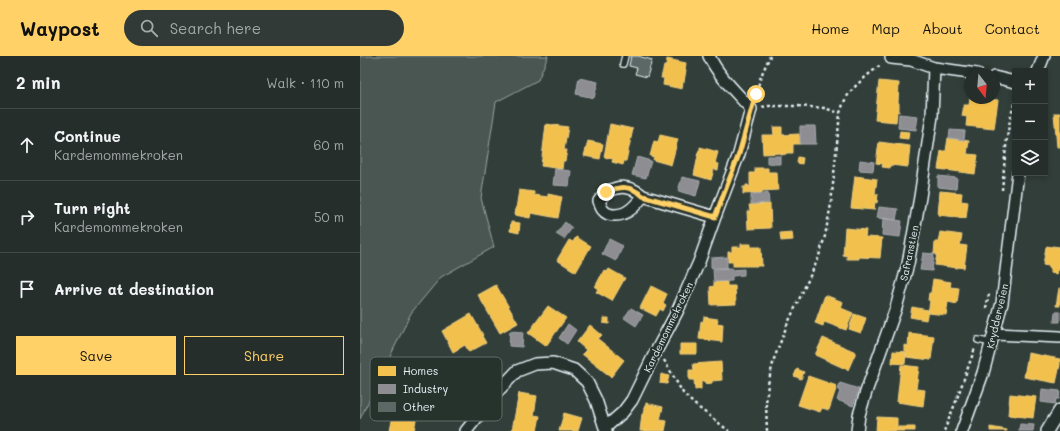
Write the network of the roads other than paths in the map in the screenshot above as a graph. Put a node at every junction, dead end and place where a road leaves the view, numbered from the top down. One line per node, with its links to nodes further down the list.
1 (625, 56): 5 (lane)
2 (709, 56): 13 (street, Kardemommekroken)
3 (1044, 56): 7 (street)
4 (891, 57): 6 (street)
5 (623, 64)
6 (934, 68): 8 (street); 22 (street, Safranstien)
7 (1039, 68)
8 (964, 72)
9 (1000, 78): 10 (street)
10 (1012, 81)
11 (1018, 176): 15 (street, Krydderveien)
12 (643, 196): 13 (street)
13 (715, 217): 20 (street, Kardemommekroken)
14 (1060, 337): 15 (street)
15 (993, 338): 16 (lane); 23 (street, Krydderveien)
16 (978, 340)
17 (502, 387): 20 (street)
18 (1060, 410): 24 (street)
19 (474, 421): 21 (street)
20 (606, 429)
21 (466, 431)
22 (857, 431)
23 (962, 431)
24 (1047, 431)

